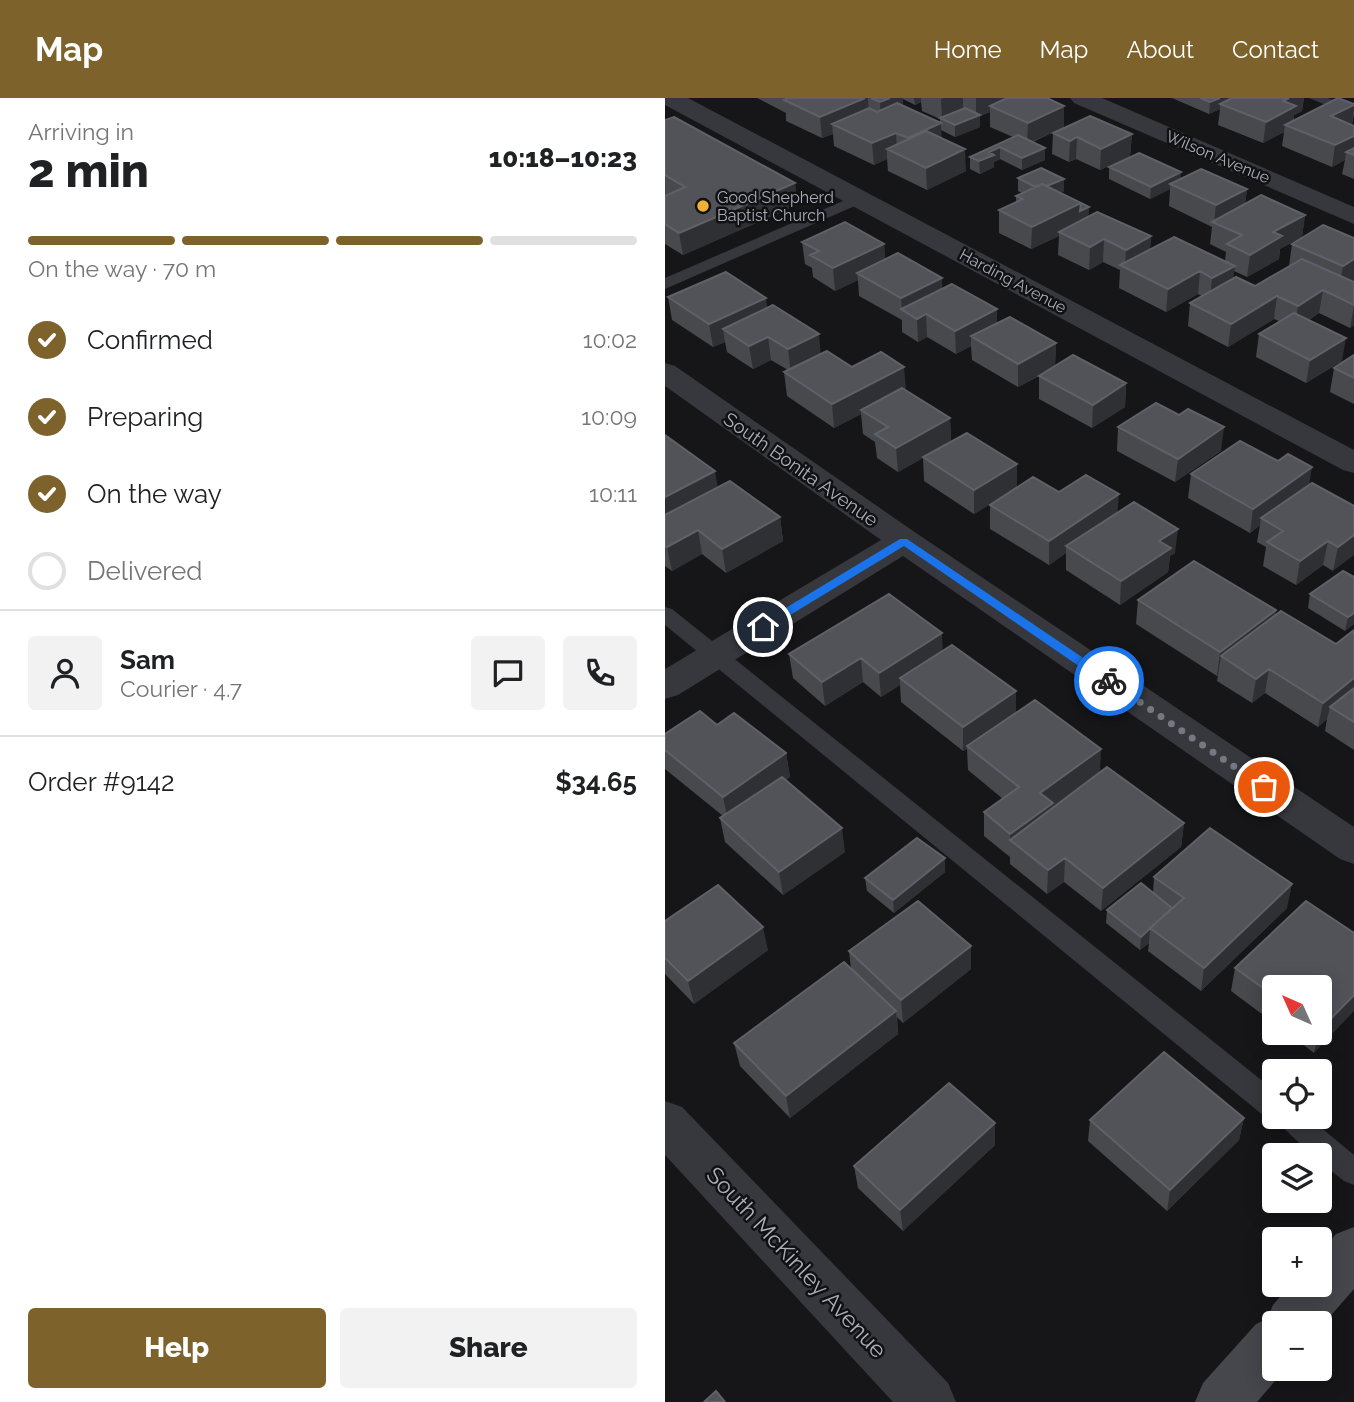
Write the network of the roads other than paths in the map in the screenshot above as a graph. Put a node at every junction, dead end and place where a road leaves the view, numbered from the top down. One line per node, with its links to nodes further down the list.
1 (672, 98): 4 (street); 6 (street, Harding Avenue)
2 (1082, 98): 7 (street, Wilson Avenue)
3 (1316, 98): 5 (lane)
4 (665, 101)
5 (1354, 113)
6 (859, 199): 8 (lane); 10 (street, Harding Avenue)
7 (1354, 216)
8 (665, 284)
9 (665, 372): 11 (street, South Bonita Avenue)
10 (1354, 463)
11 (904, 541): 13 (street); 15 (street, South Bonita Avenue)
12 (665, 614): 13 (lane)
13 (716, 655): 14 (street); 16 (lane)
14 (665, 686)
15 (1354, 848)
16 (1262, 1097)
17 (665, 1122): 23 (street, South McKinley Avenue)
18 (1302, 1129): 19 (lane)
19 (1354, 1172)
20 (1354, 1251): 21 (street)
21 (1302, 1311)
22 (1262, 1356): 24 (street)
23 (929, 1402)
24 (1222, 1402)

